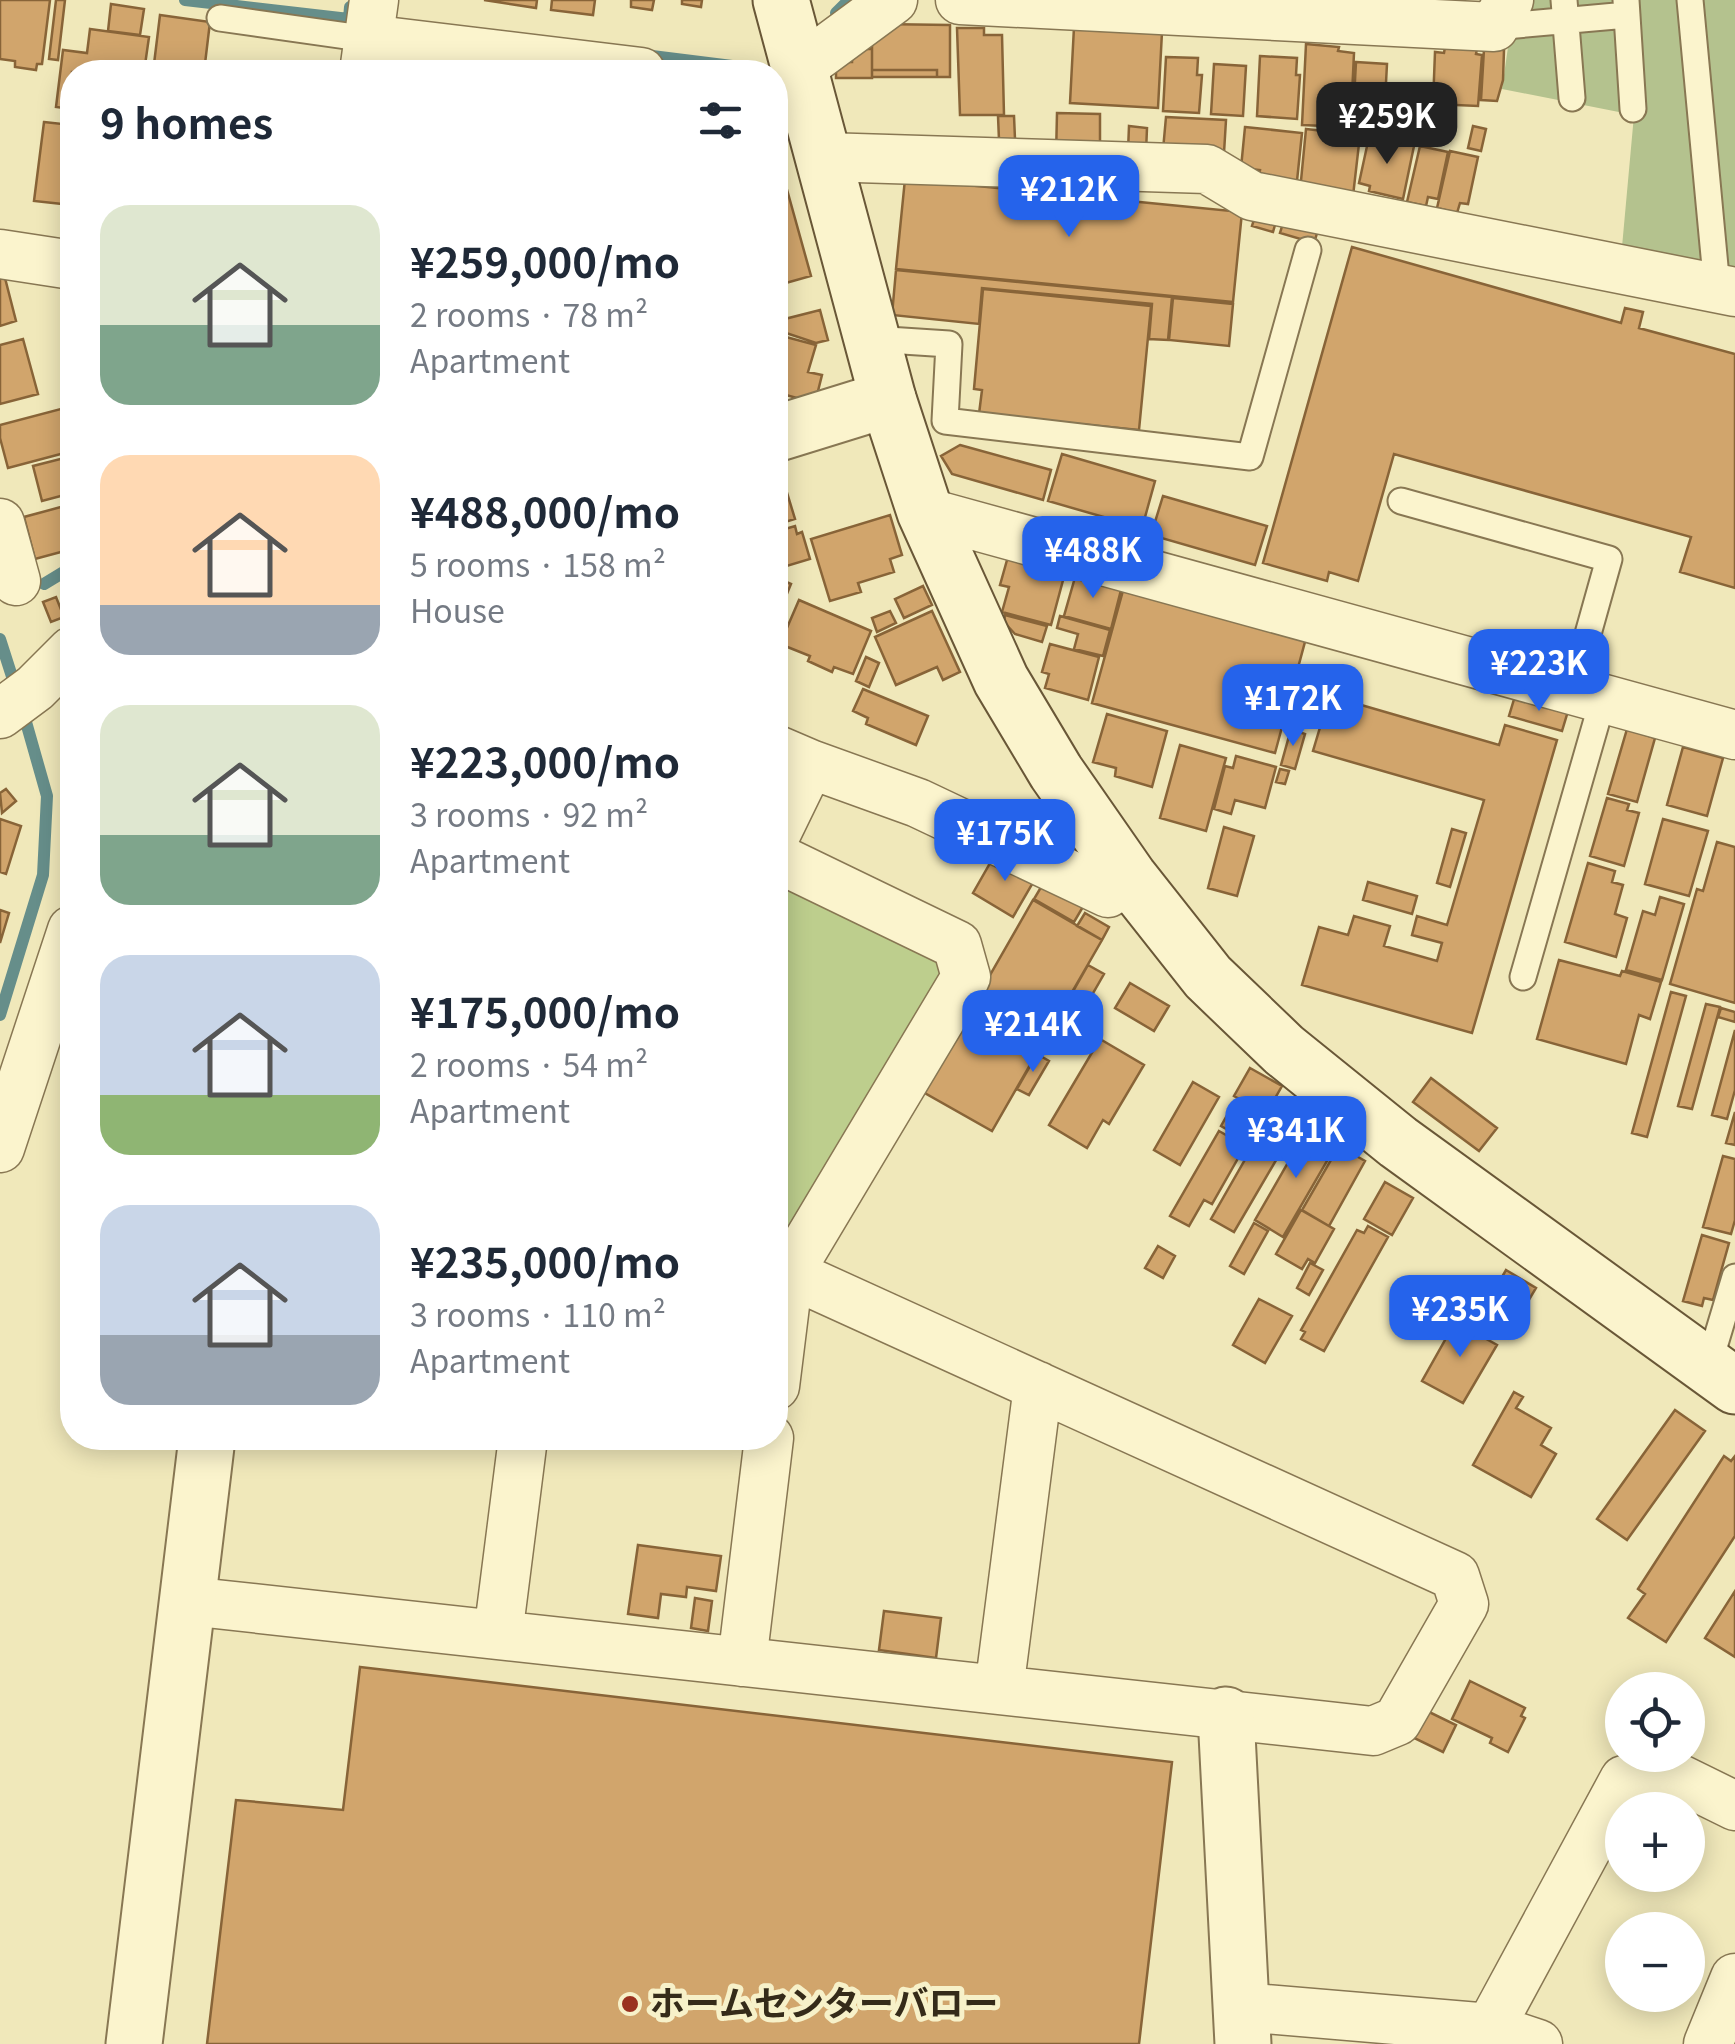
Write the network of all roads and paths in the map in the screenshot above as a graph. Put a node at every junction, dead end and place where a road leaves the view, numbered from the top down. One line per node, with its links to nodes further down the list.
1 (781, 0): 11 (main road)
2 (893, 0): 11 (street)
3 (960, 0): 7 (street)
4 (1690, 0): 18 (lane)
5 (1627, 8): 6 (lane); 13 (lane)
6 (1565, 10): 7 (lane); 12 (lane)
7 (1502, 13)
8 (220, 18): 9 (lane)
9 (369, 37): 10 (street)
10 (548, 60)
11 (793, 84): 14 (main road)
12 (1572, 98)
13 (1633, 108)
14 (824, 157): 18 (street); 19 (main road)
15 (1308, 250): 19 (lane)
16 (0, 254): 17 (street)
17 (60, 263)
18 (1726, 290)
19 (872, 339): 20 (main road)
20 (888, 399): 21 (main road); 23 (main road)
21 (788, 430)
22 (1401, 500): 27 (lane)
23 (925, 512): 27 (street); 32 (main road)
24 (0, 523): 25 (street)
25 (16, 580)
26 (60, 662): 28 (street)
27 (1587, 695): 29 (street); 34 (lane)
28 (13, 705)
29 (1735, 735)
30 (792, 756): 32 (street)
31 (788, 864): 36 (street)
32 (1129, 877): 39 (main road)
33 (60, 966): 35 (street)
34 (1523, 977)
35 (0, 1148)
36 (788, 1261)
37 (788, 1274): 40 (street)
38 (1735, 1277): 39 (lane)
39 (1721, 1377)
40 (1038, 1386): 47 (street); 48 (street)
41 (206, 1450): 44 (main road)
42 (521, 1450): 45 (street)
43 (768, 1450): 46 (street)
44 (188, 1601): 45 (street); 53 (main road)
45 (498, 1635): 46 (street)
46 (742, 1662): 47 (street)
47 (999, 1690): 48 (street)
48 (1226, 1716): 51 (main road)
49 (1735, 1806): 52 (street)
50 (1735, 1978): 55 (street)
51 (1242, 2026): 52 (street)
52 (1490, 2028): 54 (street)
53 (134, 2044)
54 (1538, 2044)
55 (1708, 2044)

